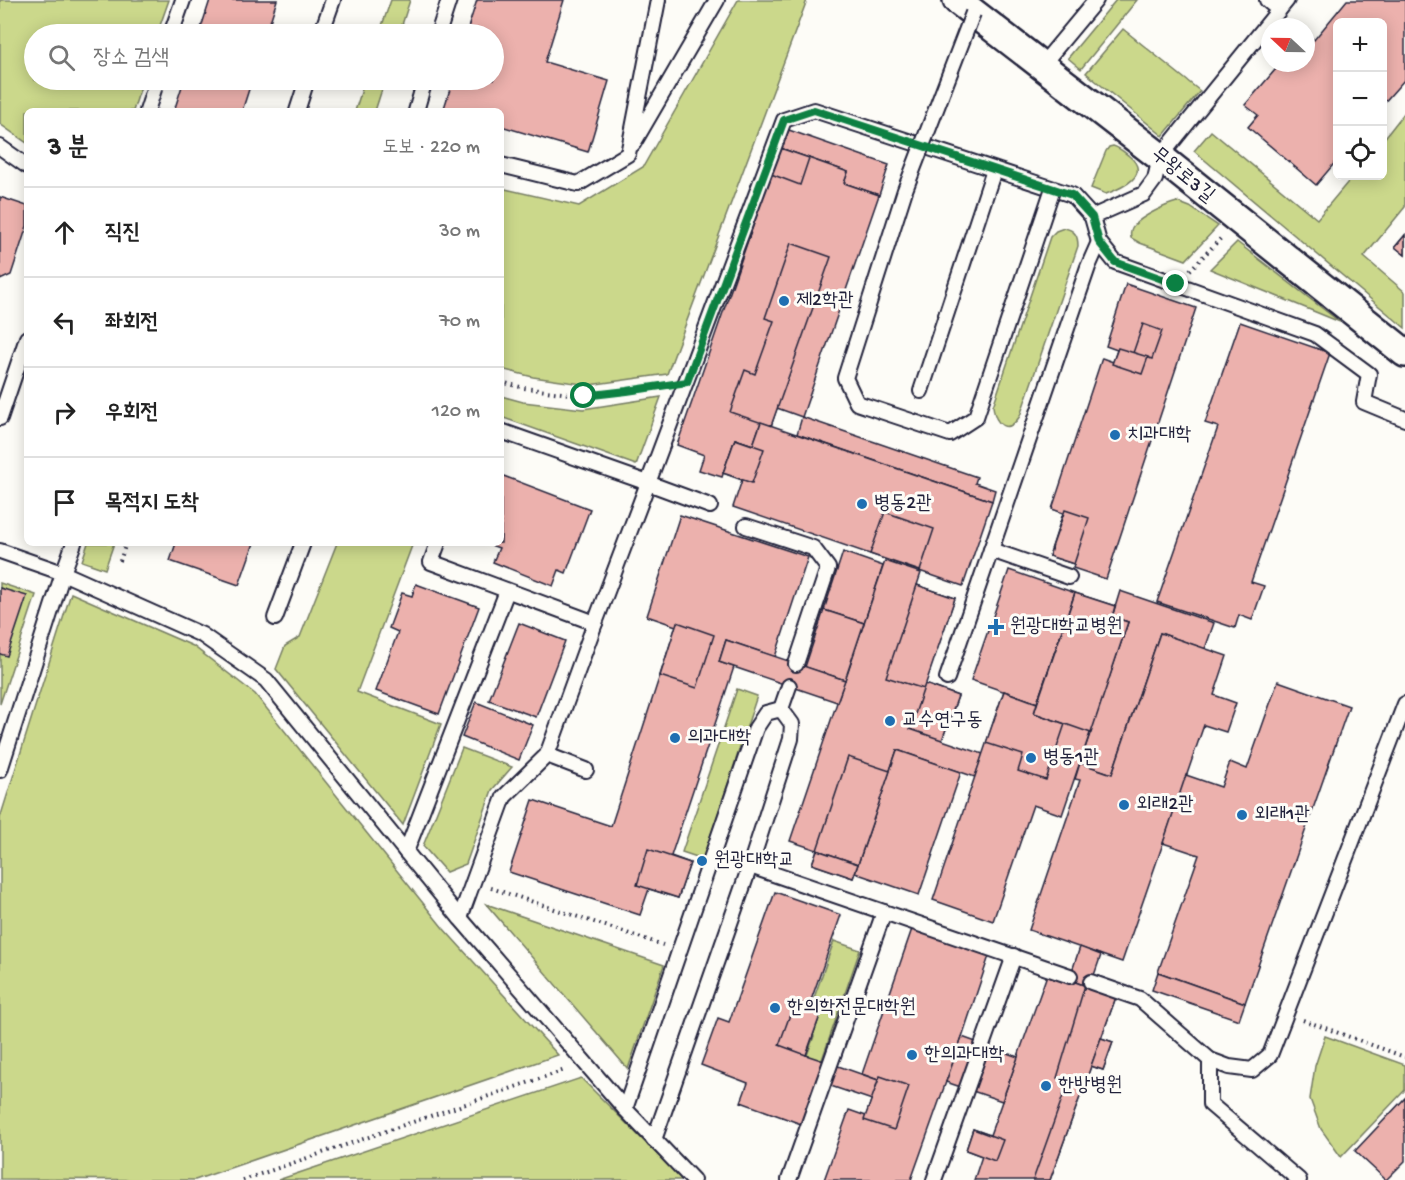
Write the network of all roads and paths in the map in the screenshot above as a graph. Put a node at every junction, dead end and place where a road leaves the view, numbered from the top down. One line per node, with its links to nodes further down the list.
1 (183, 0): 10 (lane)
2 (333, 0): 11 (lane)
3 (449, 0): 12 (lane)
4 (658, 0): 21 (lane)
5 (717, 0): 21 (lane)
6 (1096, 0): 13 (lane)
7 (1267, 0): 8 (lane)
8 (1283, 5): 22 (lane)
9 (965, 6): 13 (street, 무왕로3길); 26 (lane, bridge)
10 (175, 24)
11 (325, 24)
12 (441, 24)
13 (1042, 65): 22 (street, 무왕로3길)
14 (154, 90): 17 (lane)
15 (304, 90): 18 (lane)
16 (422, 90): 19 (lane)
17 (148, 108)
18 (298, 108)
19 (417, 108)
20 (0, 147): 23 (lane)
21 (628, 154): 24 (lane)
22 (1160, 157): 27 (lane); 28 (street, 무왕로3길)
23 (24, 164)
24 (504, 166)
25 (994, 170): 26 (lane); 33 (lane); 35 (lane)
26 (1053, 188): 27 (lane)
27 (1092, 217): 29 (lane)
28 (1238, 221): 30 (path); 32 (street, 무왕로3길)
29 (1099, 242): 30 (lane); 46 (lane)
30 (1176, 284): 37 (lane)
31 (24, 347): 36 (lane)
32 (1405, 353)
33 (687, 382): 34 (path); 39 (lane)
34 (504, 383)
35 (921, 391)
36 (0, 418)
37 (1405, 419)
38 (504, 431): 39 (lane)
39 (648, 483): 40 (lane); 53 (lane)
40 (710, 506)
41 (746, 526): 54 (lane)
42 (73, 546): 49 (lane)
43 (125, 546): 48 (path)
44 (302, 546): 52 (lane)
45 (437, 546): 51 (lane)
46 (991, 550): 50 (lane); 55 (lane)
47 (0, 551): 49 (lane)
48 (120, 561)
49 (63, 573): 60 (lane); 62 (lane)
50 (1069, 577)
51 (507, 591): 53 (lane); 62 (lane)
52 (275, 618)
53 (595, 623): 59 (lane)
54 (796, 664)
55 (947, 678)
56 (789, 686): 58 (lane)
57 (1405, 704): 71 (lane)
58 (781, 709): 63 (lane); 67 (lane)
59 (547, 755): 61 (lane); 64 (lane)
60 (0, 770)
61 (586, 770)
62 (406, 852): 66 (lane)
63 (750, 866): 65 (lane); 76 (lane)
64 (473, 882): 66 (lane); 67 (path)
65 (884, 912): 68 (lane); 79 (lane)
66 (460, 918): 74 (lane)
67 (680, 951): 75 (lane)
68 (1014, 956): 69 (lane); 80 (lane)
69 (1070, 976)
70 (1091, 982): 73 (lane)
71 (1286, 1013): 72 (path); 73 (lane)
72 (1405, 1056)
73 (1209, 1060): 81 (lane)
74 (585, 1063): 75 (lane); 77 (path)
75 (625, 1108): 76 (lane)
76 (654, 1140): 78 (lane)
77 (243, 1180)
78 (693, 1180)
79 (789, 1180)
80 (934, 1180)
81 (1299, 1180)

